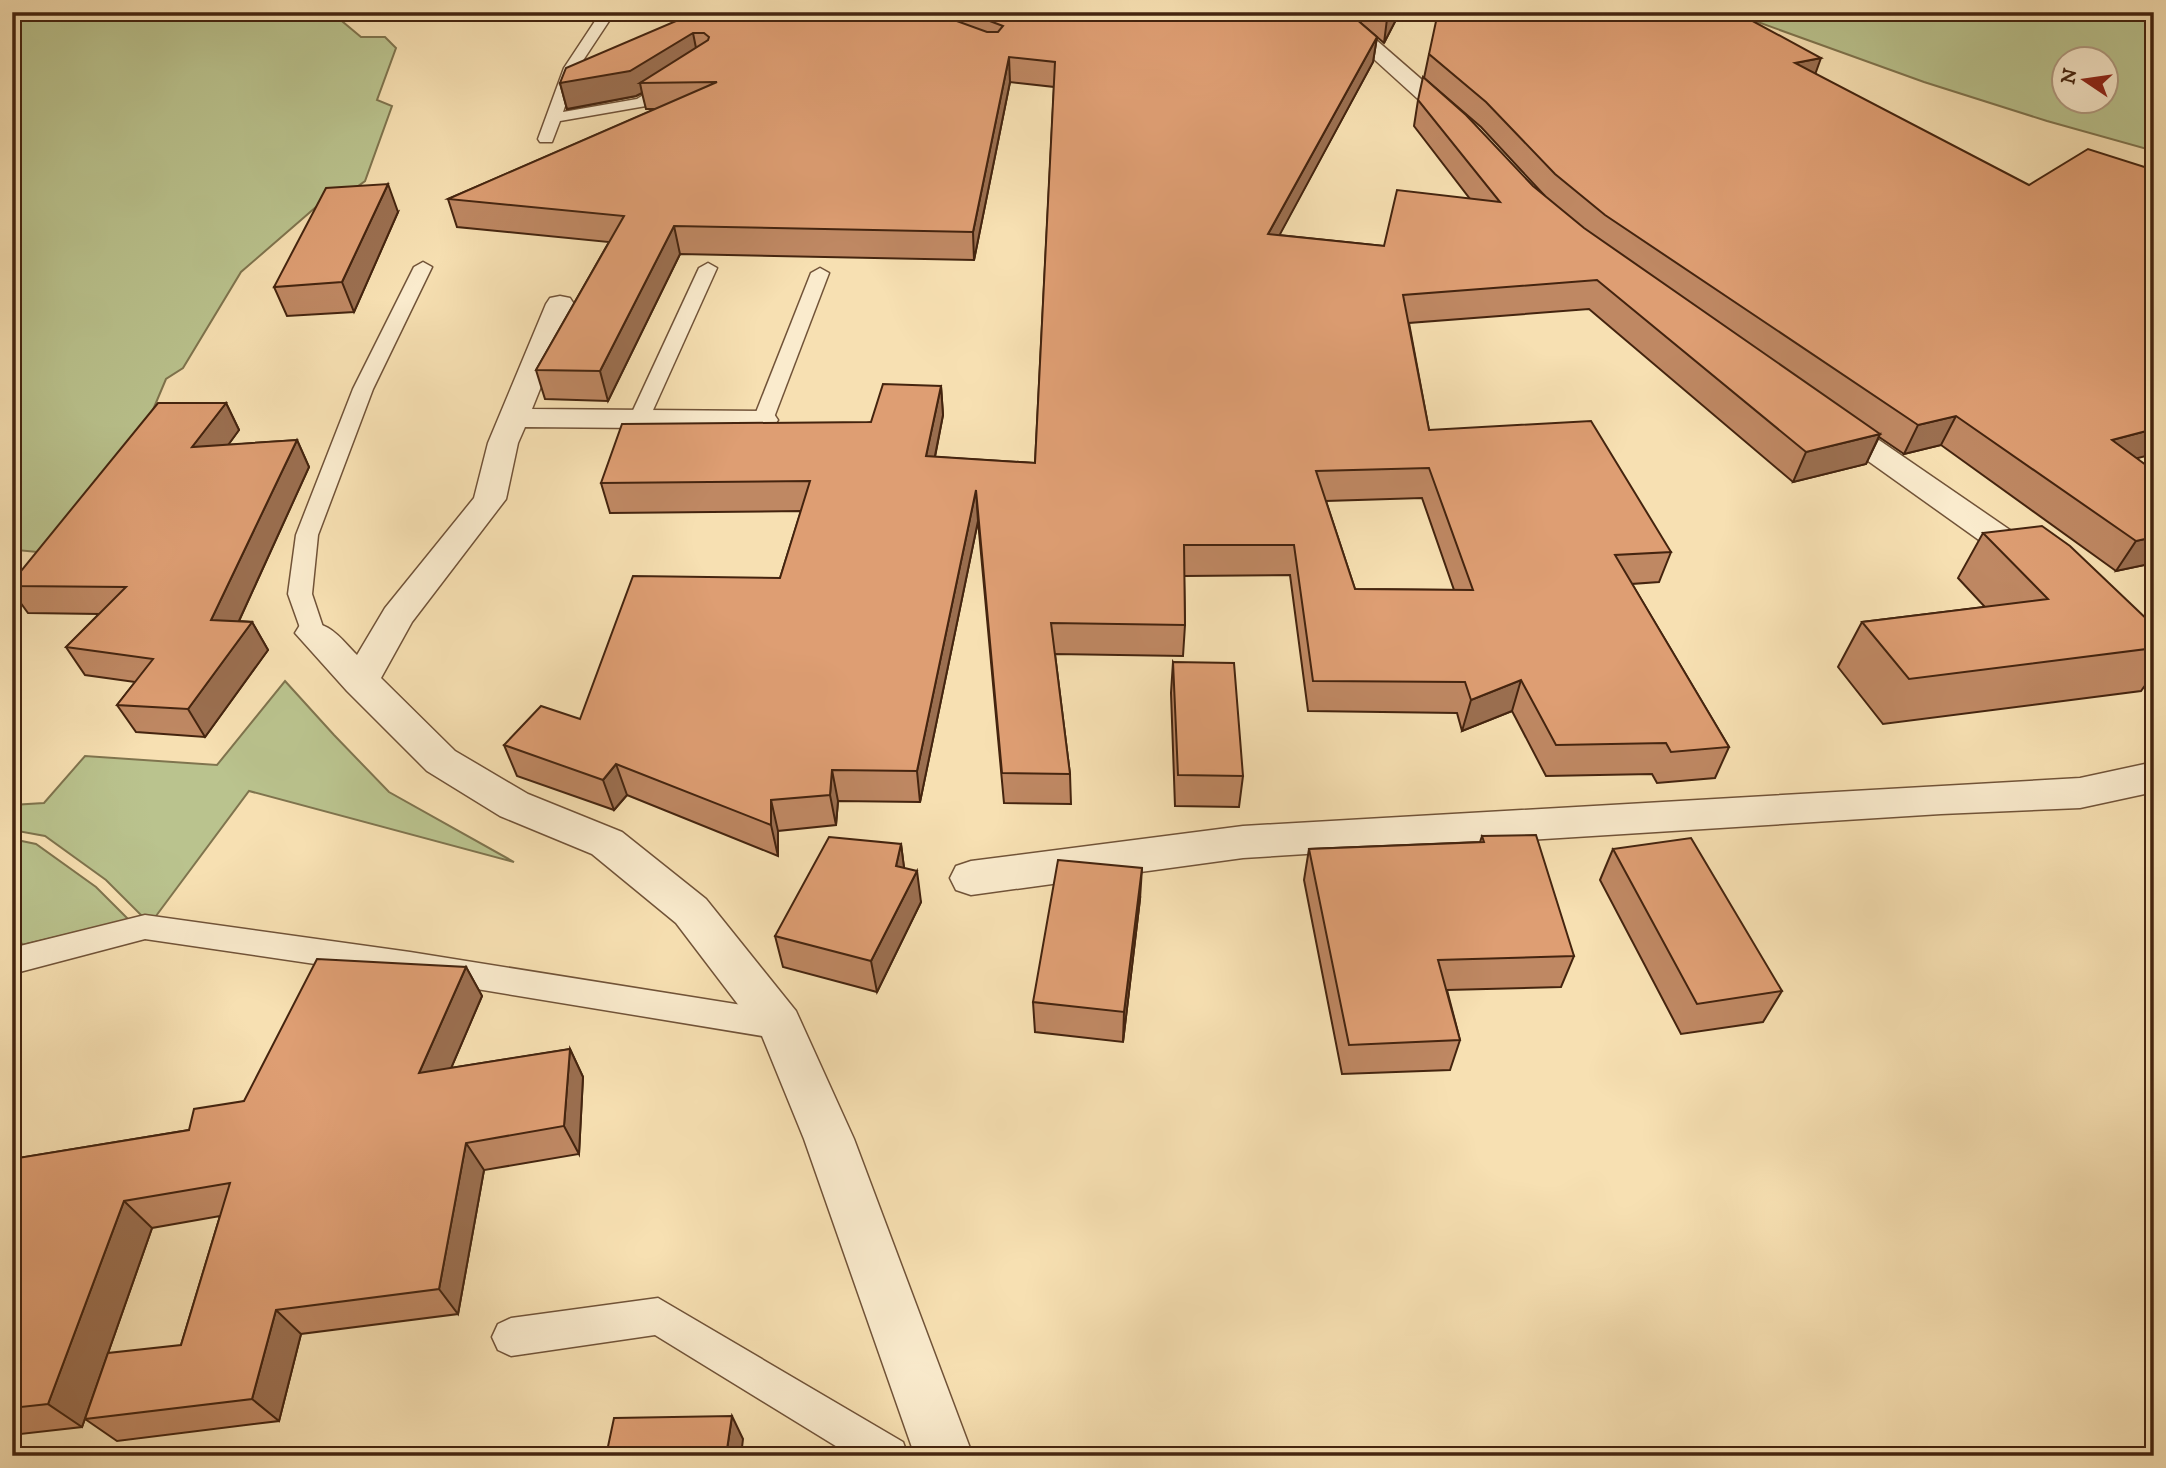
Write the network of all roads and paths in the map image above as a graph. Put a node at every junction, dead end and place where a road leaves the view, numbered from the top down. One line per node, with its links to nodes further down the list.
1 (608, 12): 4 (lane)
2 (1332, 12): 6 (street)
3 (683, 76): 4 (lane)
4 (554, 118): 5 (lane)
5 (546, 139)
6 (1479, 143)
7 (423, 267): 16 (lane)
8 (708, 268): 13 (lane)
9 (820, 273): 14 (lane)
10 (560, 304): 12 (street)
11 (1807, 404): 15 (street)
12 (513, 418): 13 (street); 17 (street)
13 (639, 419): 14 (street)
14 (763, 420)
15 (2052, 576)
16 (313, 633): 17 (street)
17 (360, 682): 21 (street)
18 (2154, 777): 19 (street)
19 (971, 878)
20 (12, 961): 21 (lane)
21 (780, 1025): 24 (street)
22 (510, 1337): 23 (lane)
23 (889, 1456)
24 (944, 1456)

